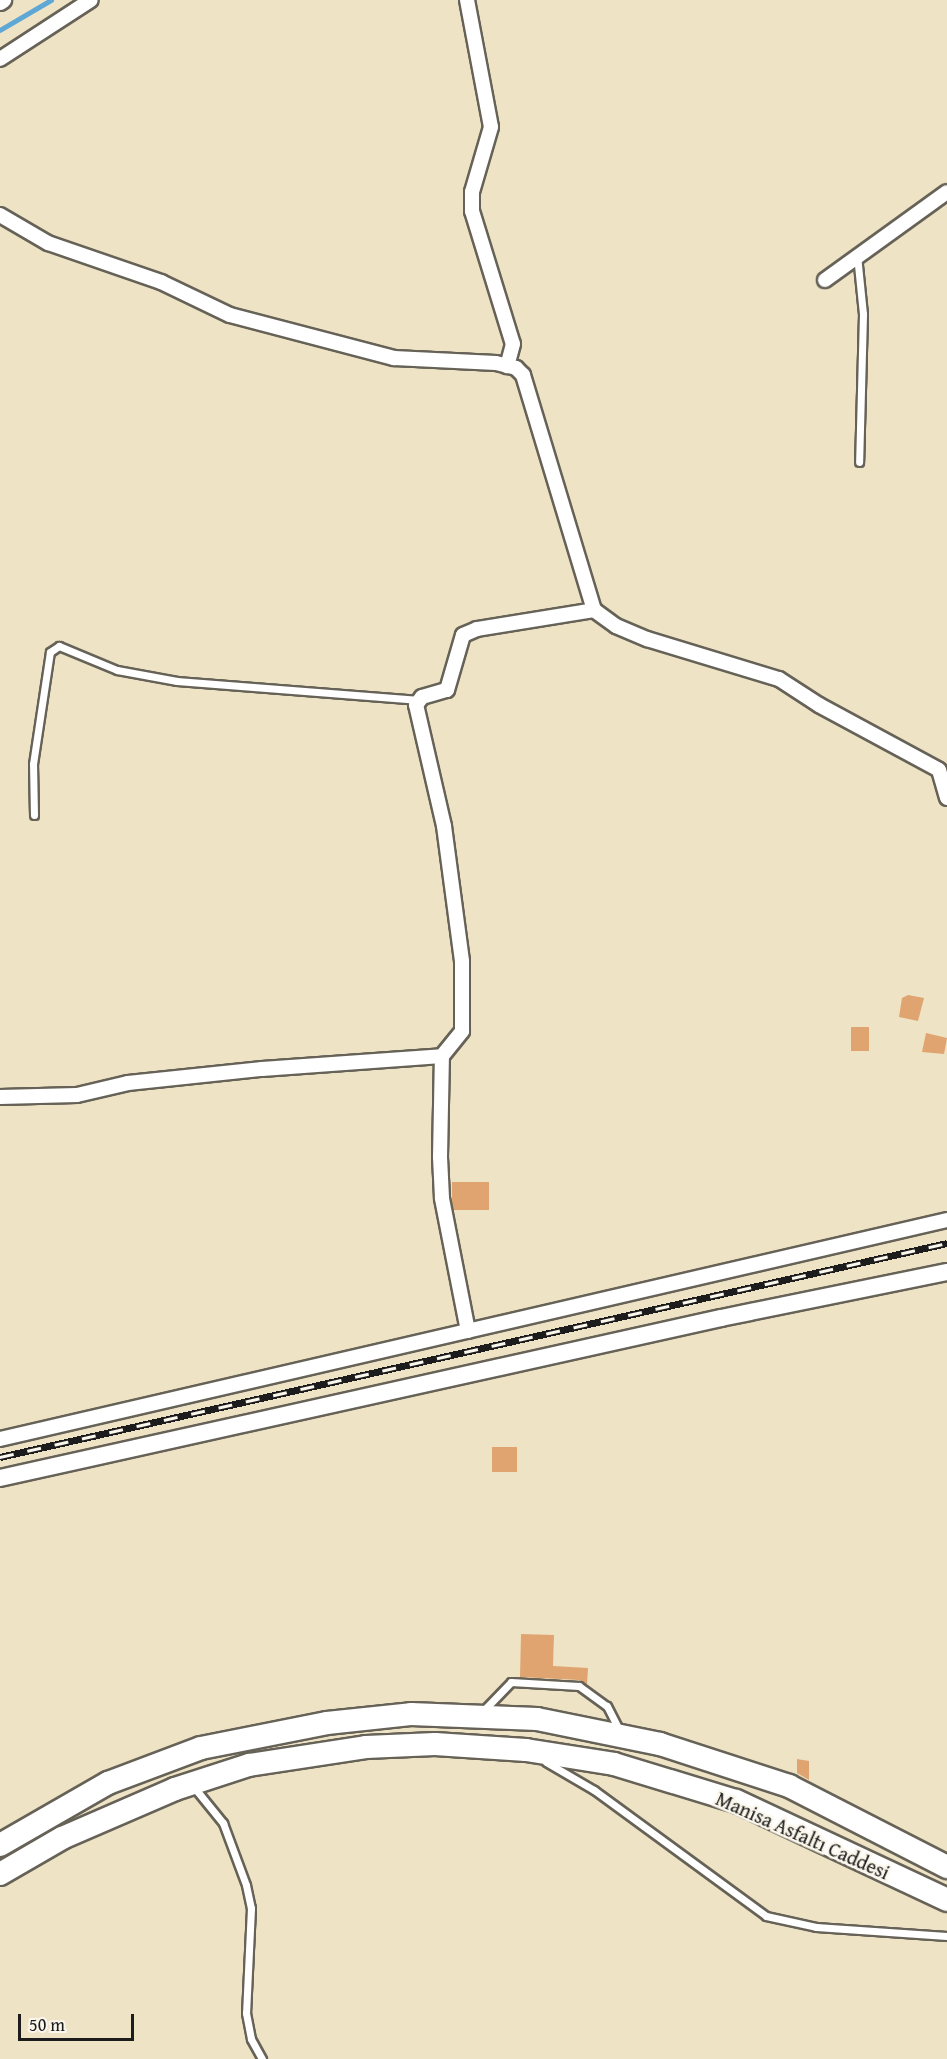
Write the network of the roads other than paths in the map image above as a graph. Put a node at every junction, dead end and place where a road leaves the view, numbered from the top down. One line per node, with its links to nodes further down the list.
1 (91, 0): 3 (street)
2 (467, 0): 8 (street)
3 (0, 58)
4 (947, 192): 6 (street)
5 (0, 215): 8 (street)
6 (857, 255): 7 (street); 9 (lane)
7 (825, 280)
8 (507, 366): 10 (street)
9 (859, 462)
10 (594, 610): 11 (street); 12 (street)
11 (419, 700): 13 (lane); 14 (street)
12 (947, 798)
13 (34, 815)
14 (442, 1056): 15 (street); 18 (street)
15 (0, 1097)
16 (947, 1220): 18 (street)
17 (947, 1272): 20 (street)
18 (468, 1331): 19 (street)
19 (0, 1439)
20 (0, 1478)
21 (477, 1717): 22 (highway, Manisa Asfaltı Caddesi); 22 (lane); 25 (highway, Manisa Asfaltı Caddesi)
22 (623, 1737): 26 (highway, Manisa Asfaltı Caddesi)
23 (526, 1750): 24 (highway, Manisa Asfaltı Caddesi); 28 (highway, Manisa Asfaltı Caddesi); 29 (lane)
24 (191, 1784): 27 (highway, Manisa Asfaltı Caddesi); 30 (lane)
25 (0, 1845)
26 (947, 1867)
27 (0, 1874)
28 (947, 1900)
29 (947, 1936)
30 (262, 2059)

